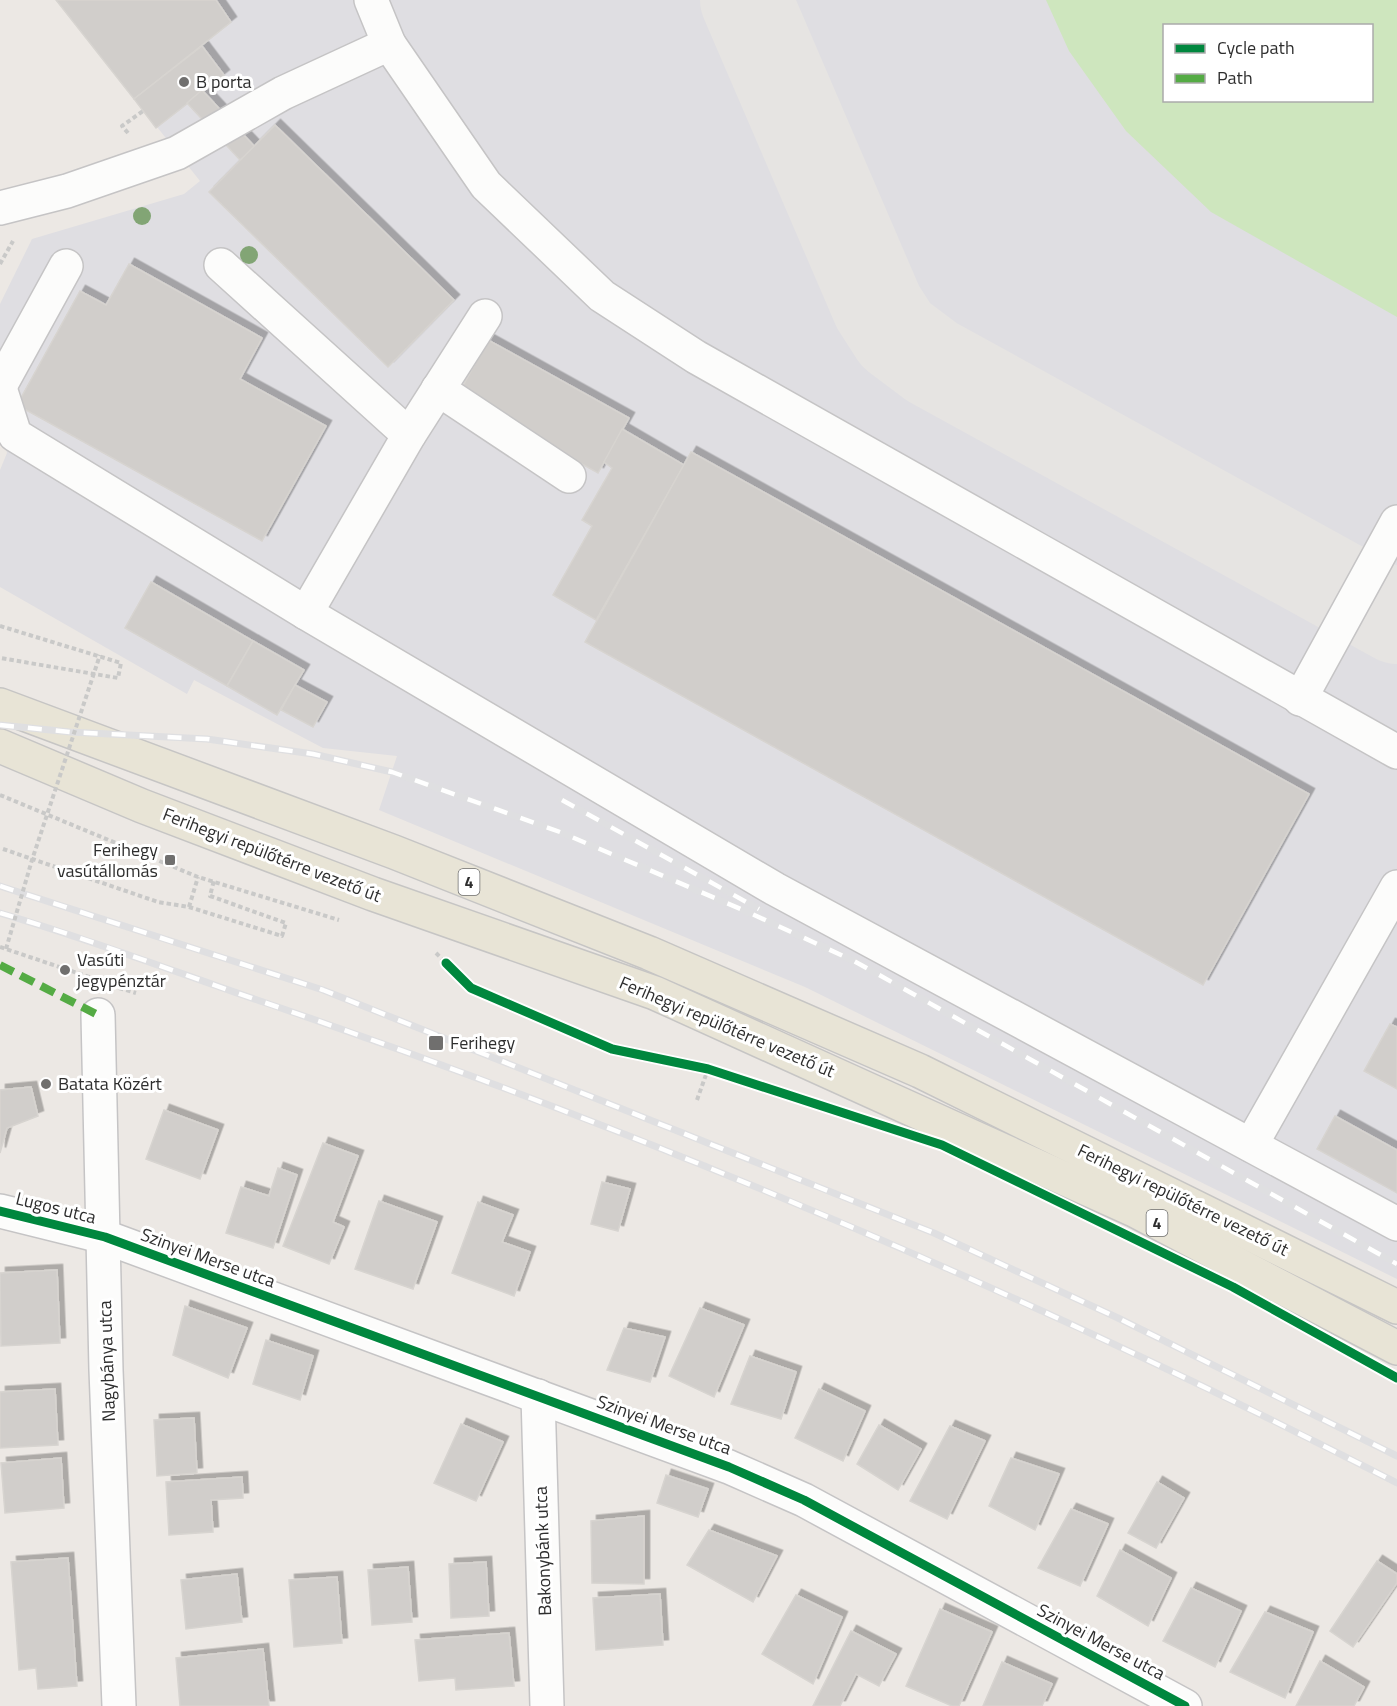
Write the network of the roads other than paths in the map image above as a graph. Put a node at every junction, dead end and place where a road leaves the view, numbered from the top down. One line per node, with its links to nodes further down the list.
1 (371, 0): 2 (street)
2 (389, 44): 3 (street); 13 (street)
3 (0, 208)
4 (221, 265): 9 (street)
5 (66, 266): 7 (street)
6 (485, 316): 8 (street)
7 (0, 387): 12 (street)
8 (438, 389): 9 (street); 10 (street)
9 (409, 435): 12 (street)
10 (569, 476)
11 (1397, 522): 13 (street)
12 (306, 613): 19 (street)
13 (1300, 699): 16 (street)
14 (0, 705): 23 (main road, Ferihegyi repülőtérre vezető út / 4)
15 (0, 746): 24 (main road, Ferihegyi repülőtérre vezető út / 4)
16 (1397, 752)
17 (1397, 887): 19 (street)
18 (98, 1016): 22 (street, Nagybánya utca)
19 (1251, 1145): 21 (street)
20 (0, 1211): 22 (street, Lugos utca)
21 (1397, 1224)
22 (105, 1237): 25 (street, Szinyei Merse utca); 26 (street, Nagybánya utca)
23 (1397, 1307)
24 (1397, 1348)
25 (538, 1396): 27 (street, Bakonybánk utca); 28 (street, Szinyei Merse utca)
26 (119, 1706)
27 (547, 1706)
28 (1185, 1706)

